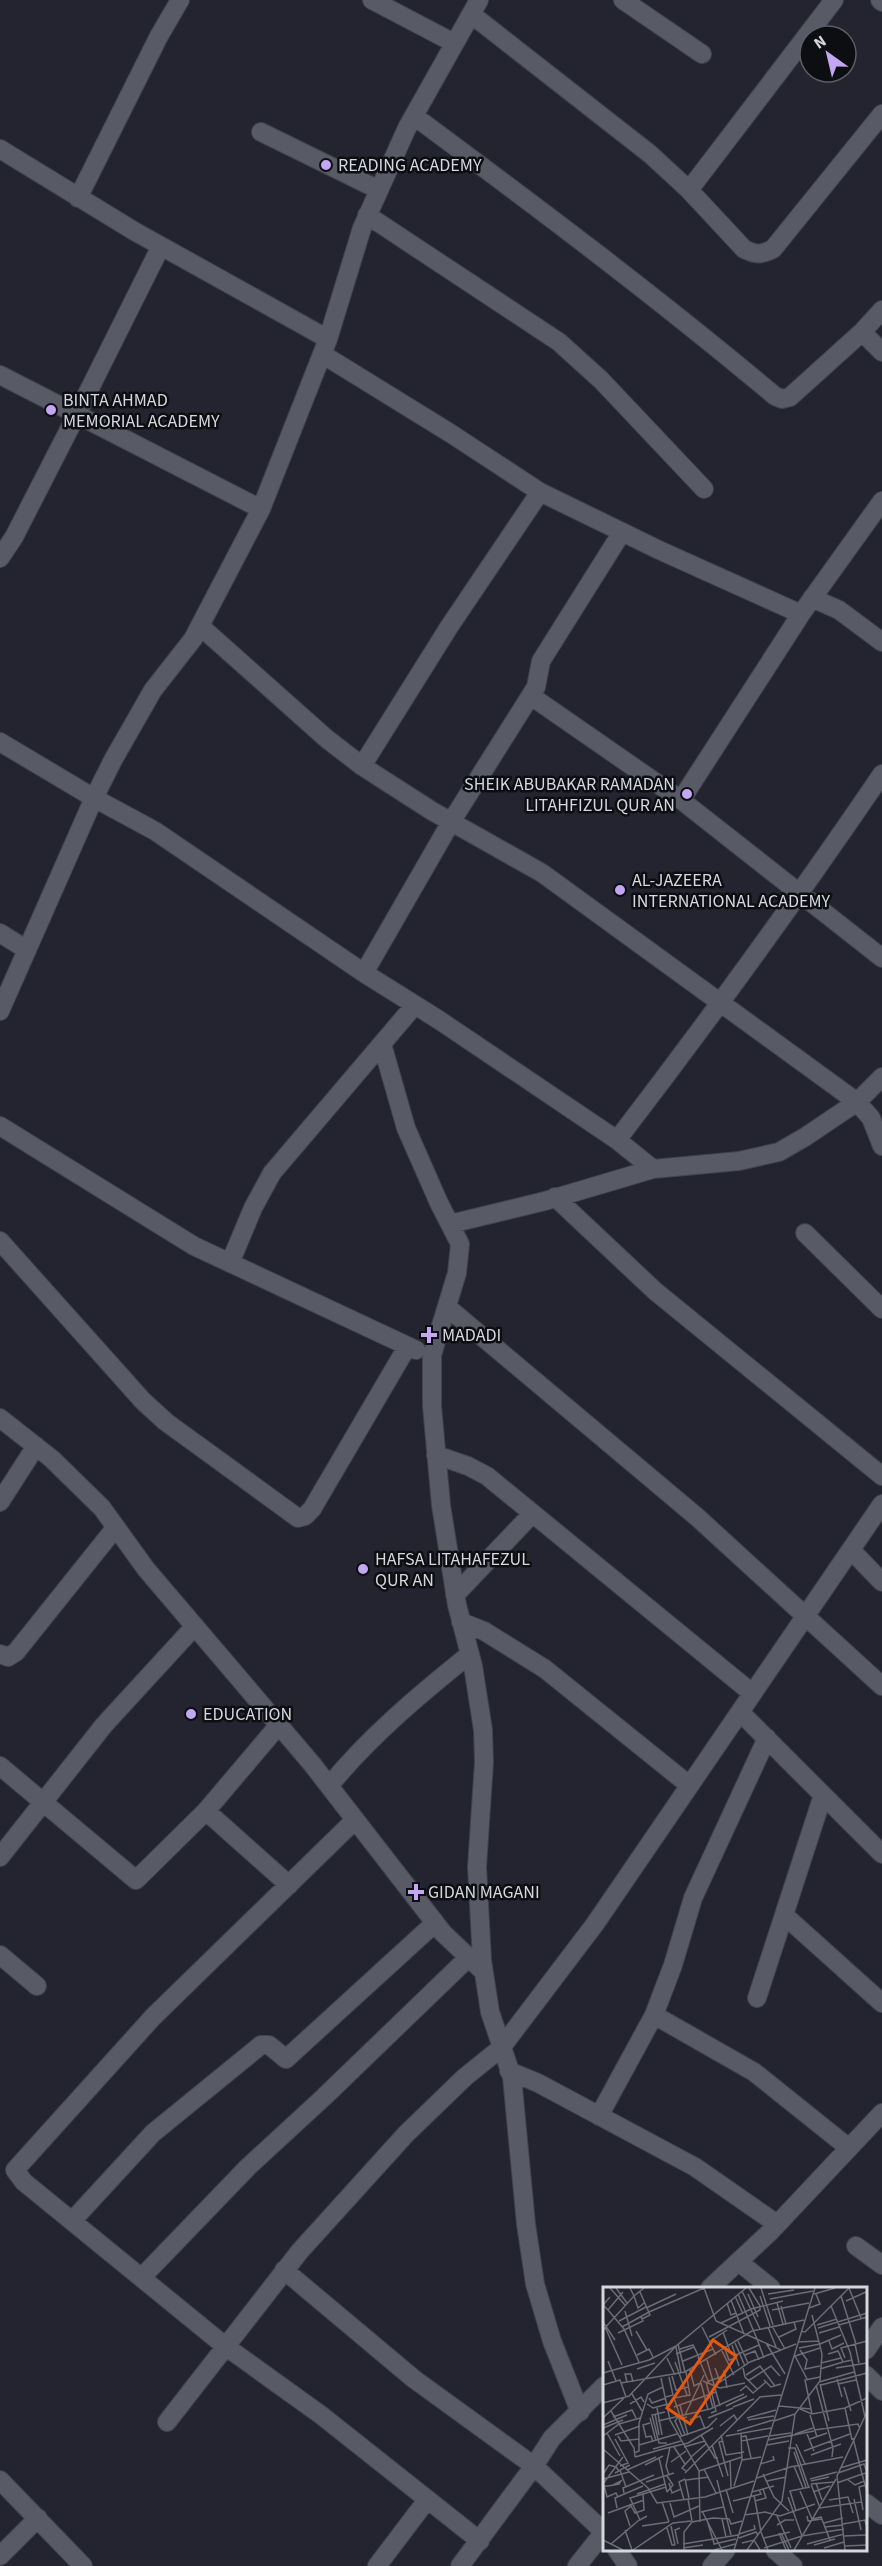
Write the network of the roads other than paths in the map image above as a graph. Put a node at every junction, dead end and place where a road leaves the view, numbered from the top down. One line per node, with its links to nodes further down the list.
1 (180, 0): 14 (street)
2 (372, 0): 6 (street)
3 (623, 0): 7 (street)
4 (834, 0): 13 (street)
5 (475, 7): 6 (street); 13 (street)
6 (454, 43): 9 (street)
7 (702, 54)
8 (882, 114): 13 (street)
9 (414, 116): 12 (street); 18 (street)
10 (261, 132): 12 (street)
11 (0, 149): 14 (street)
12 (379, 190): 15 (street)
13 (689, 190)
14 (78, 198): 16 (street)
15 (368, 215): 19 (street); 23 (street)
16 (161, 246): 19 (street); 22 (street)
17 (882, 310): 18 (street)
18 (862, 332): 20 (street)
19 (325, 347): 24 (street); 26 (street)
20 (882, 352)
21 (0, 375): 22 (street)
22 (76, 416): 26 (street); 28 (street)
23 (704, 489)
24 (540, 492): 27 (street); 35 (street)
25 (882, 501): 29 (street)
26 (261, 509): 31 (street)
27 (622, 532): 30 (street); 33 (street)
28 (1, 556)
29 (812, 598): 30 (street); 32 (street)
30 (801, 614): 38 (street)
31 (200, 626): 35 (street); 37 (street)
32 (882, 642)
33 (531, 696): 38 (street); 39 (street)
34 (0, 742): 37 (street)
35 (362, 766): 39 (street)
36 (882, 774): 40 (street)
37 (94, 798): 42 (street); 44 (street)
38 (681, 800): 40 (street)
39 (451, 822): 44 (street); 45 (street)
40 (801, 893): 43 (street); 45 (street)
41 (0, 933): 42 (street)
42 (27, 950): 47 (street)
43 (882, 958)
44 (364, 973): 46 (street)
45 (721, 1004): 50 (street); 52 (street)
46 (414, 1006): 48 (street); 52 (street)
47 (0, 1011)
48 (382, 1044): 56 (street); 59 (street)
49 (882, 1077): 50 (street)
50 (857, 1102): 53 (street); 54 (street)
51 (0, 1126): 59 (street)
52 (617, 1140): 54 (street)
53 (882, 1146)
54 (653, 1169): 55 (street)
55 (555, 1197): 56 (street); 67 (street)
56 (450, 1224): 60 (street)
57 (805, 1233): 61 (street)
58 (0, 1241): 62 (street)
59 (230, 1263): 62 (street)
60 (447, 1307): 63 (street); 75 (street)
61 (882, 1309)
62 (407, 1347): 63 (street)
63 (432, 1355): 66 (street)
64 (0, 1418): 65 (street)
65 (36, 1446): 68 (street); 71 (street)
66 (436, 1455): 70 (street); 74 (street)
67 (882, 1476)
68 (0, 1502)
69 (882, 1504): 72 (street)
70 (532, 1514): 74 (street); 81 (street)
71 (116, 1527): 77 (street); 78 (street)
72 (851, 1550): 73 (street); 75 (street)
73 (882, 1582)
74 (455, 1596): 76 (street)
75 (807, 1616): 80 (street); 81 (street)
76 (462, 1622): 79 (street); 86 (street)
77 (194, 1627): 83 (street); 89 (street)
78 (0, 1654)
79 (470, 1654): 87 (street); 99 (street)
80 (882, 1686)
81 (752, 1694): 82 (street)
82 (740, 1712): 84 (street); 86 (street)
83 (278, 1726): 87 (street); 90 (street)
84 (766, 1738): 88 (street); 103 (street)
85 (0, 1766): 89 (street)
86 (690, 1785): 104 (street)
87 (329, 1786): 91 (street)
88 (823, 1795): 92 (street); 95 (street)
89 (42, 1802): 90 (street); 93 (street)
90 (206, 1811): 94 (street)
91 (355, 1820): 94 (street); 96 (street)
92 (882, 1854)
93 (0, 1857)
94 (289, 1885): 109 (street)
95 (784, 1915): 101 (street); 102 (street)
96 (435, 1923): 98 (street); 109 (street)
97 (0, 1955): 100 (street)
98 (468, 1958): 99 (street); 115 (street)
99 (484, 1972): 104 (street)
100 (37, 1986)
101 (757, 1998)
102 (882, 2003)
103 (654, 2015): 107 (street); 108 (street)
104 (501, 2048): 105 (street); 114 (street)
105 (509, 2071): 107 (street); 124 (street)
106 (882, 2113): 108 (street)
107 (599, 2116): 110 (street)
108 (849, 2148): 110 (street)
109 (72, 2221): 115 (street)
110 (777, 2224): 112 (street)
111 (856, 2246): 113 (street)
112 (739, 2262): 116 (street); 117 (street)
113 (882, 2265)
114 (284, 2270): 119 (street); 126 (street)
115 (142, 2277): 119 (street)
116 (712, 2287)
117 (769, 2287)
118 (882, 2326): 120 (street)
119 (225, 2346): 125 (street); 128 (street)
120 (867, 2348)
121 (867, 2376): 123 (street)
122 (603, 2388): 124 (street)
123 (882, 2391)
124 (579, 2412): 126 (street)
125 (167, 2422)
126 (534, 2466): 132 (street); 134 (street)
127 (0, 2480): 131 (street)
128 (427, 2499): 134 (street); 140 (street)
129 (867, 2503): 130 (street)
130 (882, 2515)
131 (38, 2518): 138 (street); 139 (street)
132 (603, 2531)
133 (603, 2533): 142 (street)
134 (480, 2541): 141 (street)
135 (618, 2551): 143 (street)
136 (725, 2551): 144 (street)
137 (776, 2551): 145 (street)
138 (0, 2556)
139 (83, 2566)
140 (377, 2566)
141 (460, 2566)
142 (577, 2566)
143 (628, 2566)
144 (712, 2566)
145 (793, 2566)

